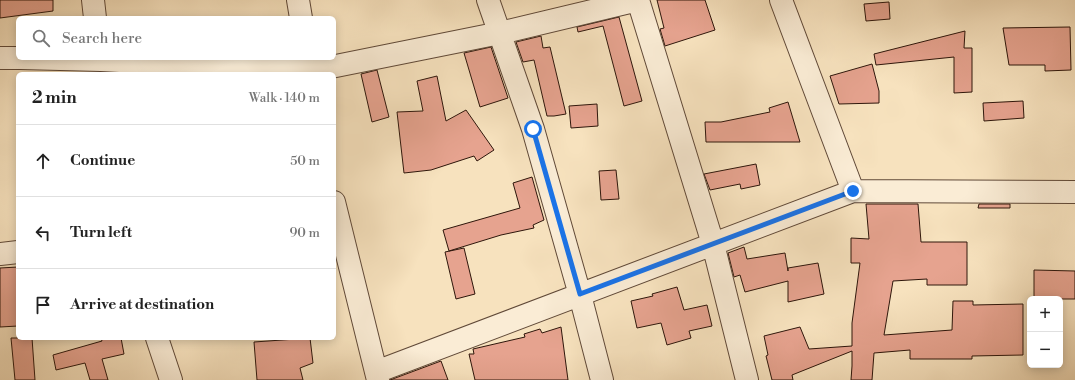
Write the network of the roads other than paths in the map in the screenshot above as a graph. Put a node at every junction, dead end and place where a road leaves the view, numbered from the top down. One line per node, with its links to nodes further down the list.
1 (93, 0): 6 (street)
2 (298, 0): 7 (street)
3 (488, 0): 8 (street)
4 (638, 0): 8 (street); 17 (street)
5 (782, 0): 14 (street)
6 (95, 16)
7 (301, 16)
8 (500, 32): 13 (street); 20 (street)
9 (0, 58): 10 (street)
10 (16, 58)
11 (46, 60): 12 (street)
12 (101, 64): 13 (street)
13 (310, 68)
14 (853, 191): 15 (street); 17 (street)
15 (1075, 192)
16 (336, 213): 22 (street)
17 (713, 244): 20 (street); 25 (street)
18 (16, 252): 19 (street)
19 (0, 254)
20 (580, 294): 22 (street); 24 (street)
21 (158, 340): 23 (street)
22 (377, 376)
23 (170, 380)
24 (602, 380)
25 (747, 380)

